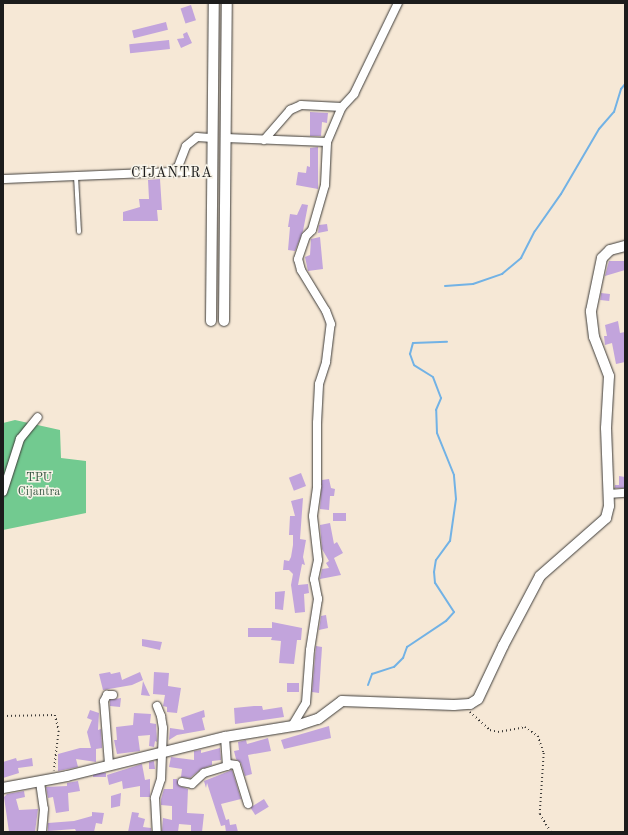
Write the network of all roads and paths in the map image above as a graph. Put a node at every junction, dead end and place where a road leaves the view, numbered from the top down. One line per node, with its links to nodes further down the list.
1 (214, 3): 4 (street)
2 (227, 3): 5 (street)
3 (398, 3): 6 (street)
4 (213, 86): 5 (street); 7 (street)
5 (226, 86): 8 (street)
6 (342, 107): 9 (street); 10 (street)
7 (213, 138): 12 (street); 15 (street)
8 (226, 138): 9 (street); 16 (street)
9 (264, 140): 10 (street)
10 (327, 142): 29 (street)
11 (191, 171): 12 (street)
12 (170, 172): 13 (street)
13 (76, 176): 14 (street); 17 (lane)
14 (3, 179)
15 (212, 222): 16 (street); 19 (street)
16 (225, 222): 20 (street)
17 (79, 232)
18 (625, 246): 23 (street)
19 (211, 321)
20 (224, 321)
21 (38, 417): 22 (street)
22 (3, 492)
23 (609, 494): 24 (street); 26 (street)
24 (625, 494)
25 (113, 695): 32 (street)
26 (463, 705): 29 (street); 41 (path)
27 (157, 706): 31 (street)
28 (3, 716): 34 (path)
29 (292, 726): 30 (street)
30 (225, 737): 31 (street); 33 (street)
31 (161, 751): 32 (street); 40 (street)
32 (109, 764): 34 (street)
33 (229, 764): 36 (street); 38 (street)
34 (54, 778): 35 (street)
35 (40, 782): 37 (street); 39 (street)
36 (182, 782)
37 (3, 788)
38 (248, 804)
39 (42, 832)
40 (157, 832)
41 (551, 832)

